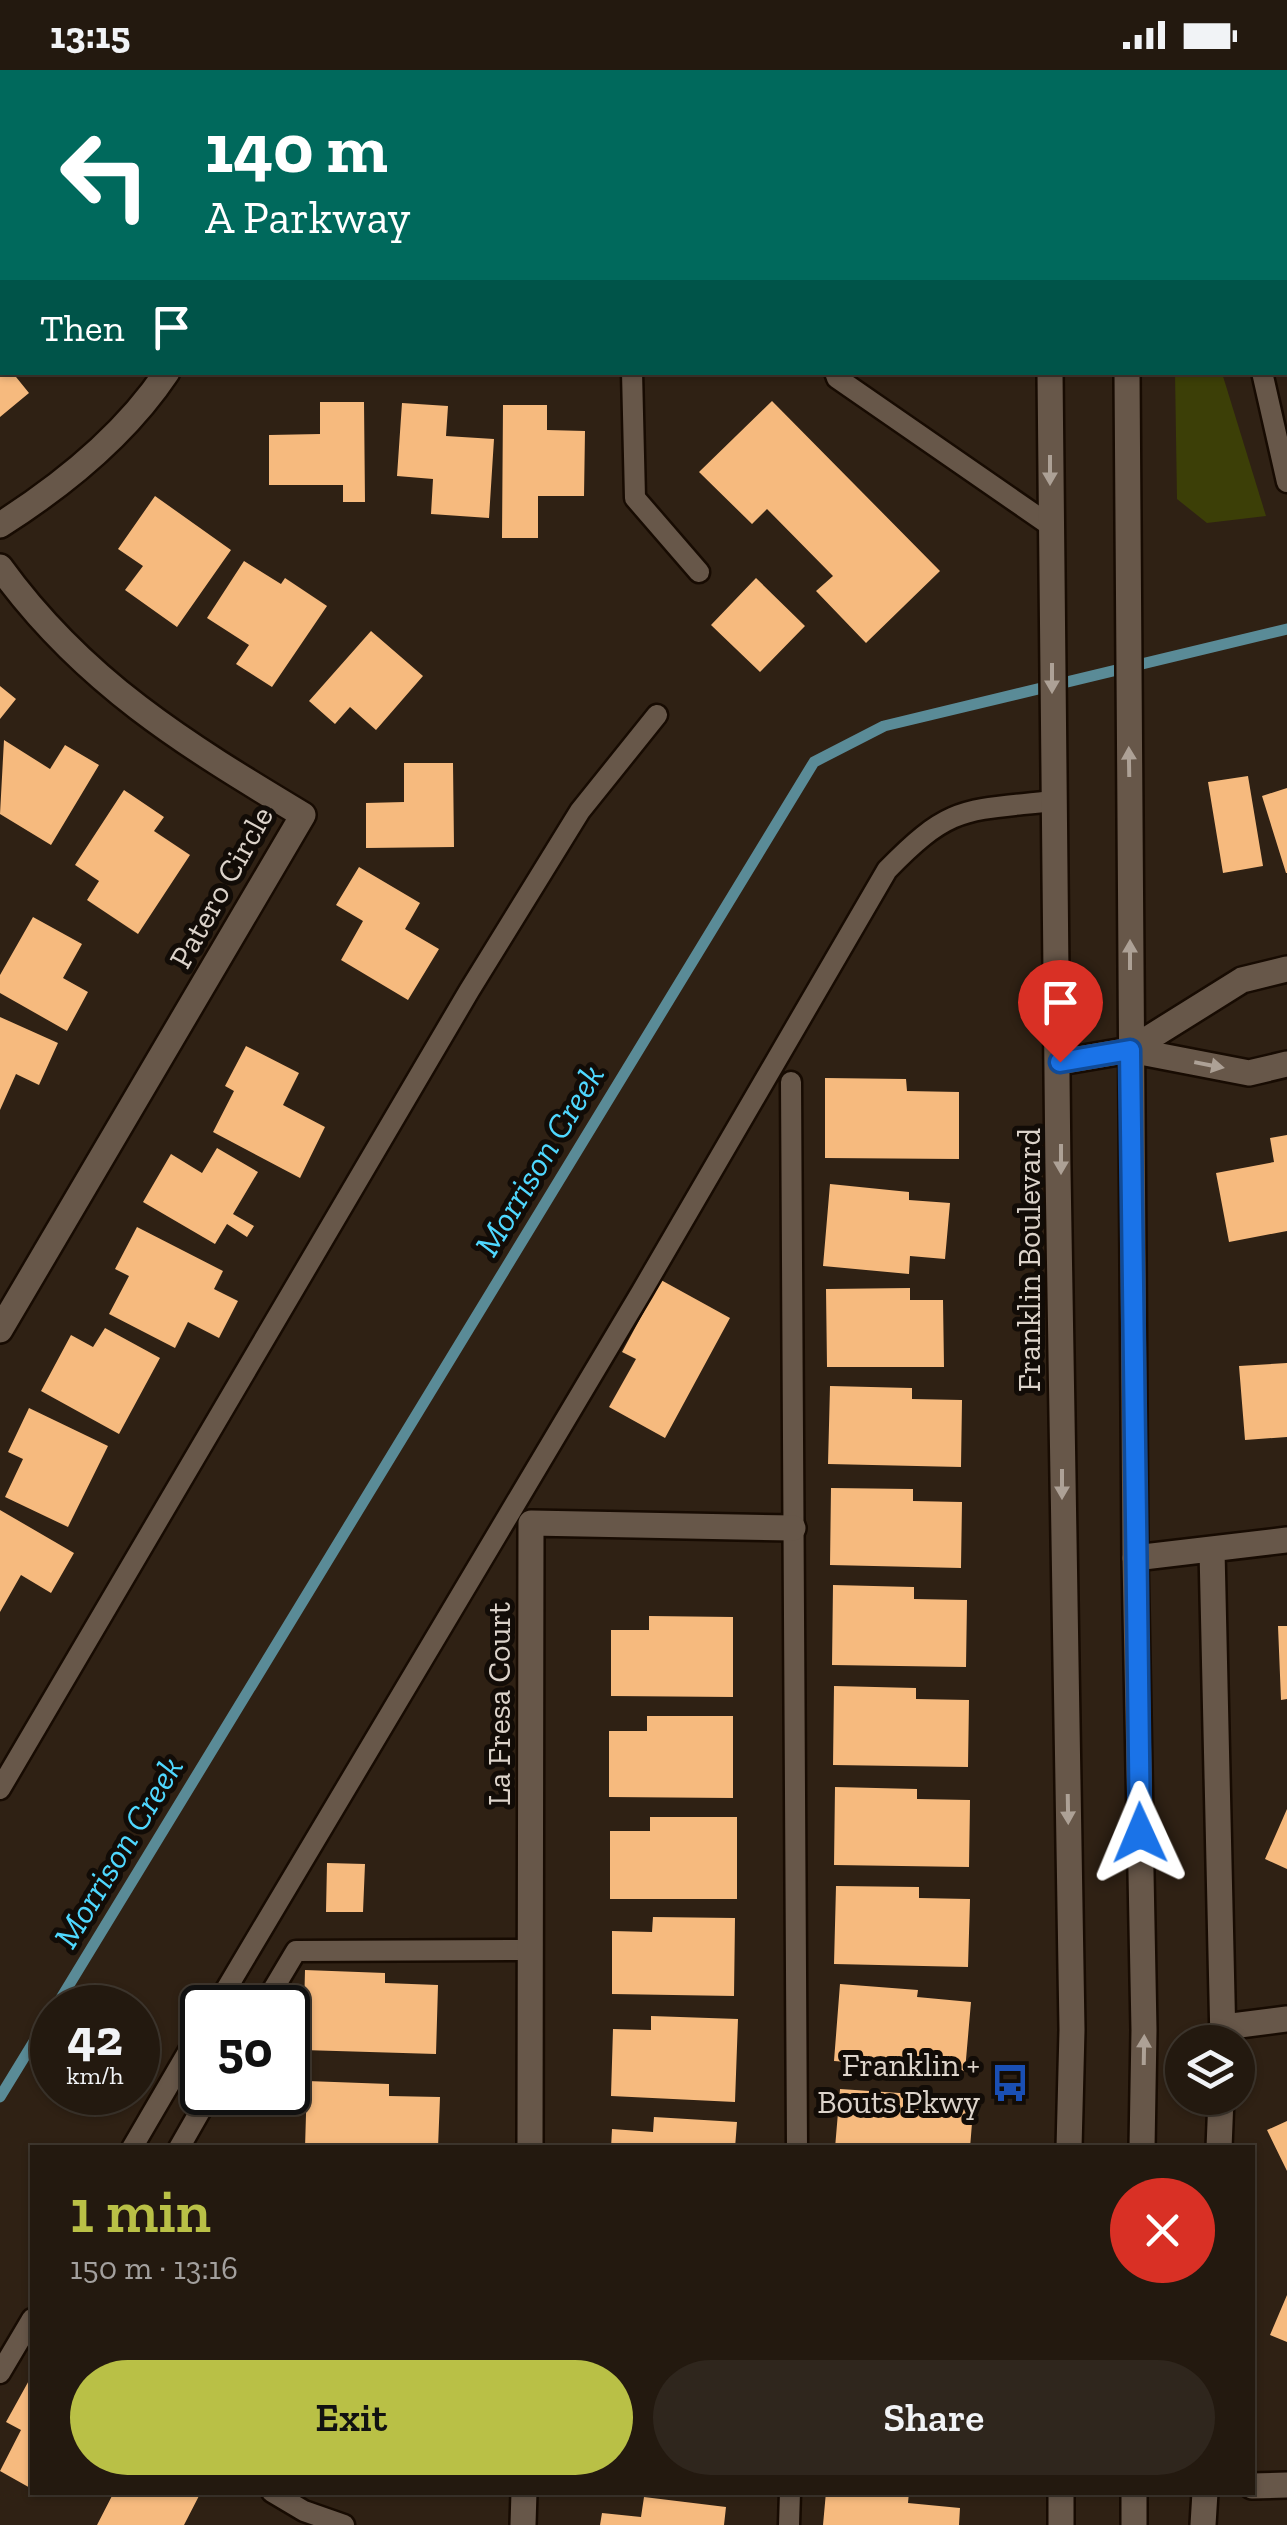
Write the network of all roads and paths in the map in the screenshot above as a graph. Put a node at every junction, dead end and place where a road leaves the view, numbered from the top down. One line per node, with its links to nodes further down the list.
1 (166, 375): 8 (main road)
2 (632, 375): 11 (lane)
3 (836, 375): 9 (lane)
4 (1050, 375): 9 (main road, Franklin Boulevard, one-way to 9)
5 (1127, 375): 15 (main road, one-way to 5)
6 (1263, 375): 7 (lane)
7 (1287, 482)
8 (0, 525)
9 (1051, 526): 13 (main road, Franklin Boulevard, one-way to 13)
10 (0, 567): 19 (main road, Patero Circle)
11 (699, 572)
12 (657, 715): 24 (lane)
13 (1052, 801): 16 (main road, Franklin Boulevard); 26 (lane)
14 (1287, 969): 15 (main road)
15 (1130, 1050): 16 (main road); 17 (main road, one-way to 17); 23 (main road)
16 (1060, 1062): 38 (main road, Franklin Boulevard, one-way to 38)
17 (1287, 1064)
18 (791, 1082): 20 (lane)
19 (0, 1330)
20 (793, 1528): 25 (main road, La Fresa Court); 37 (lane)
21 (1287, 1540): 22 (main road)
22 (1212, 1550): 23 (main road); 29 (main road)
23 (1135, 1558): 39 (main road, one-way to 23)
24 (0, 1789)
25 (530, 1950): 27 (lane); 36 (main road, La Fresa Court)
26 (228, 1985)
27 (276, 1985)
28 (1287, 2019): 30 (main road)
29 (1224, 2025)
30 (1255, 2027)
31 (180, 2066): 34 (lane)
32 (198, 2115): 35 (lane)
33 (1220, 2115): 40 (main road)
34 (134, 2145)
35 (181, 2145)
36 (530, 2145)
37 (797, 2145)
38 (1069, 2145)
39 (1142, 2145)
40 (1219, 2145)
41 (30, 2322): 42 (lane)
42 (0, 2373)
43 (1287, 2485): 44 (main road)
44 (1255, 2486)
45 (277, 2495): 51 (lane)
46 (524, 2495): 52 (main road)
47 (790, 2495): 53 (lane)
48 (1061, 2495): 54 (main road)
49 (1134, 2495): 55 (main road)
50 (1205, 2495): 56 (main road)
51 (344, 2525)
52 (523, 2525)
53 (789, 2525)
54 (1061, 2525)
55 (1134, 2525)
56 (1202, 2525)

